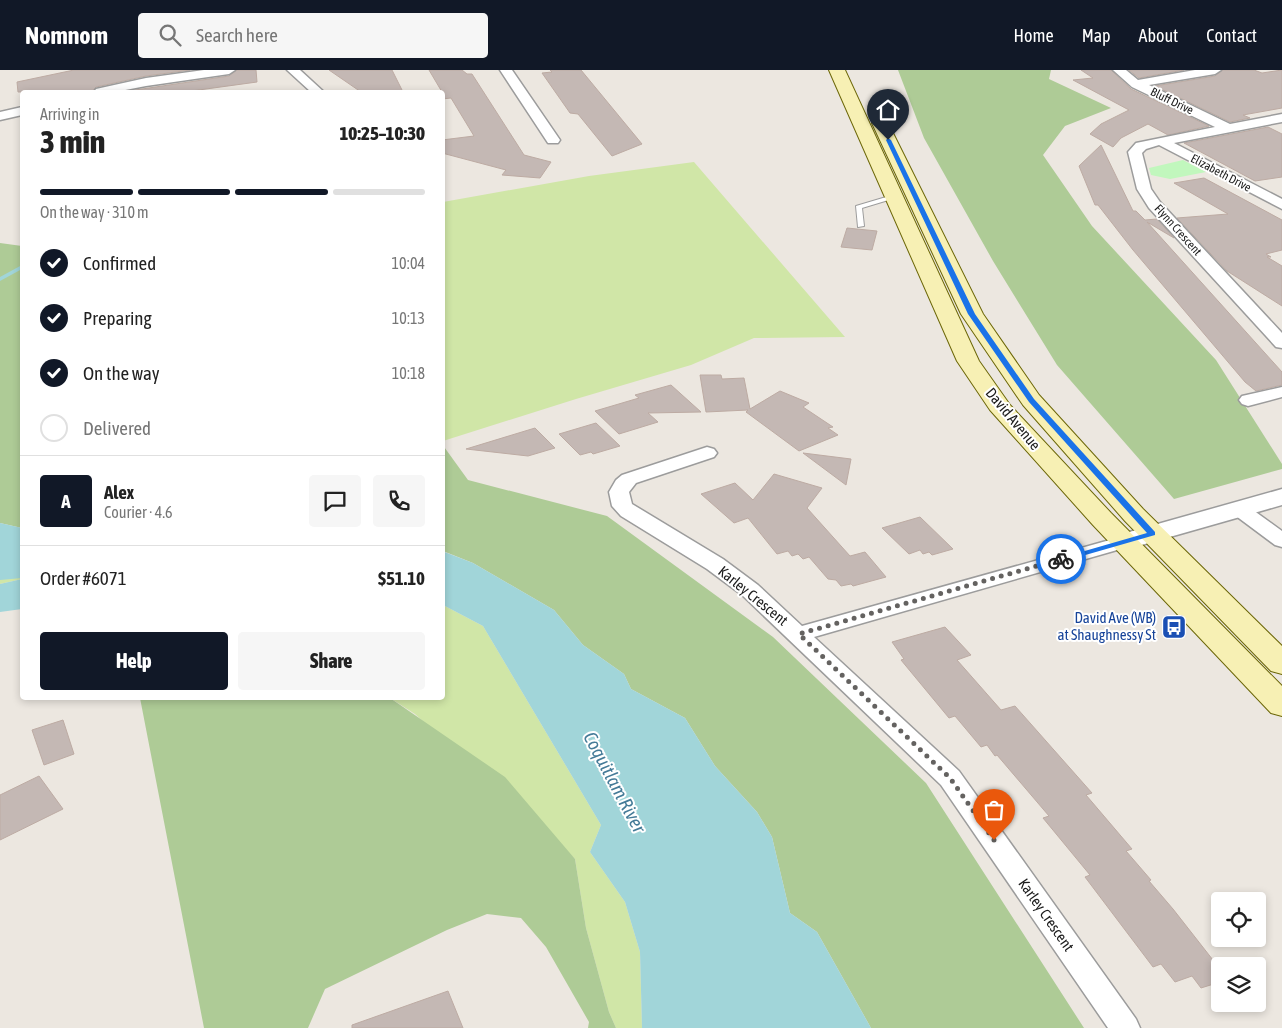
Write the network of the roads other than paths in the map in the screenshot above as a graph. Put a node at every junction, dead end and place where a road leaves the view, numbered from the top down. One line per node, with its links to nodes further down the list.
1 (228, 70): 9 (street)
2 (294, 70): 10 (street)
3 (506, 70): 15 (street)
4 (837, 70): 19 (main road, David Avenue)
5 (855, 70): 28 (main road, David Avenue)
6 (1119, 70): 8 (street, Bluff Drive)
7 (1215, 70): 8 (street)
8 (1136, 84): 14 (street, Bluff Drive)
9 (114, 90)
10 (316, 90)
11 (20, 111): 12 (street)
12 (0, 116)
13 (1282, 118): 14 (street, Flynn Crescent)
14 (1228, 128): 16 (street, Flynn Crescent)
15 (553, 140)
16 (1161, 141): 18 (street, Elizabeth Drive); 22 (street, Flynn Crescent)
17 (1282, 189): 18 (street)
18 (1260, 193): 20 (street, Elizabeth Drive)
19 (893, 197): 21 (lane); 29 (main road, David Avenue)
20 (1282, 205)
21 (860, 226)
22 (1282, 343)
23 (1282, 392): 24 (street)
24 (1248, 400)
25 (707, 453): 31 (street, Karley Crescent)
26 (1282, 497): 27 (street)
27 (1239, 509): 28 (street); 30 (street)
28 (1152, 534): 29 (street); 32 (main road, David Avenue)
29 (1124, 542): 31 (street); 33 (main road, David Avenue)
30 (1282, 542)
31 (799, 634): 34 (street, Karley Crescent)
32 (1282, 664)
33 (1282, 704)
34 (1125, 1028)

